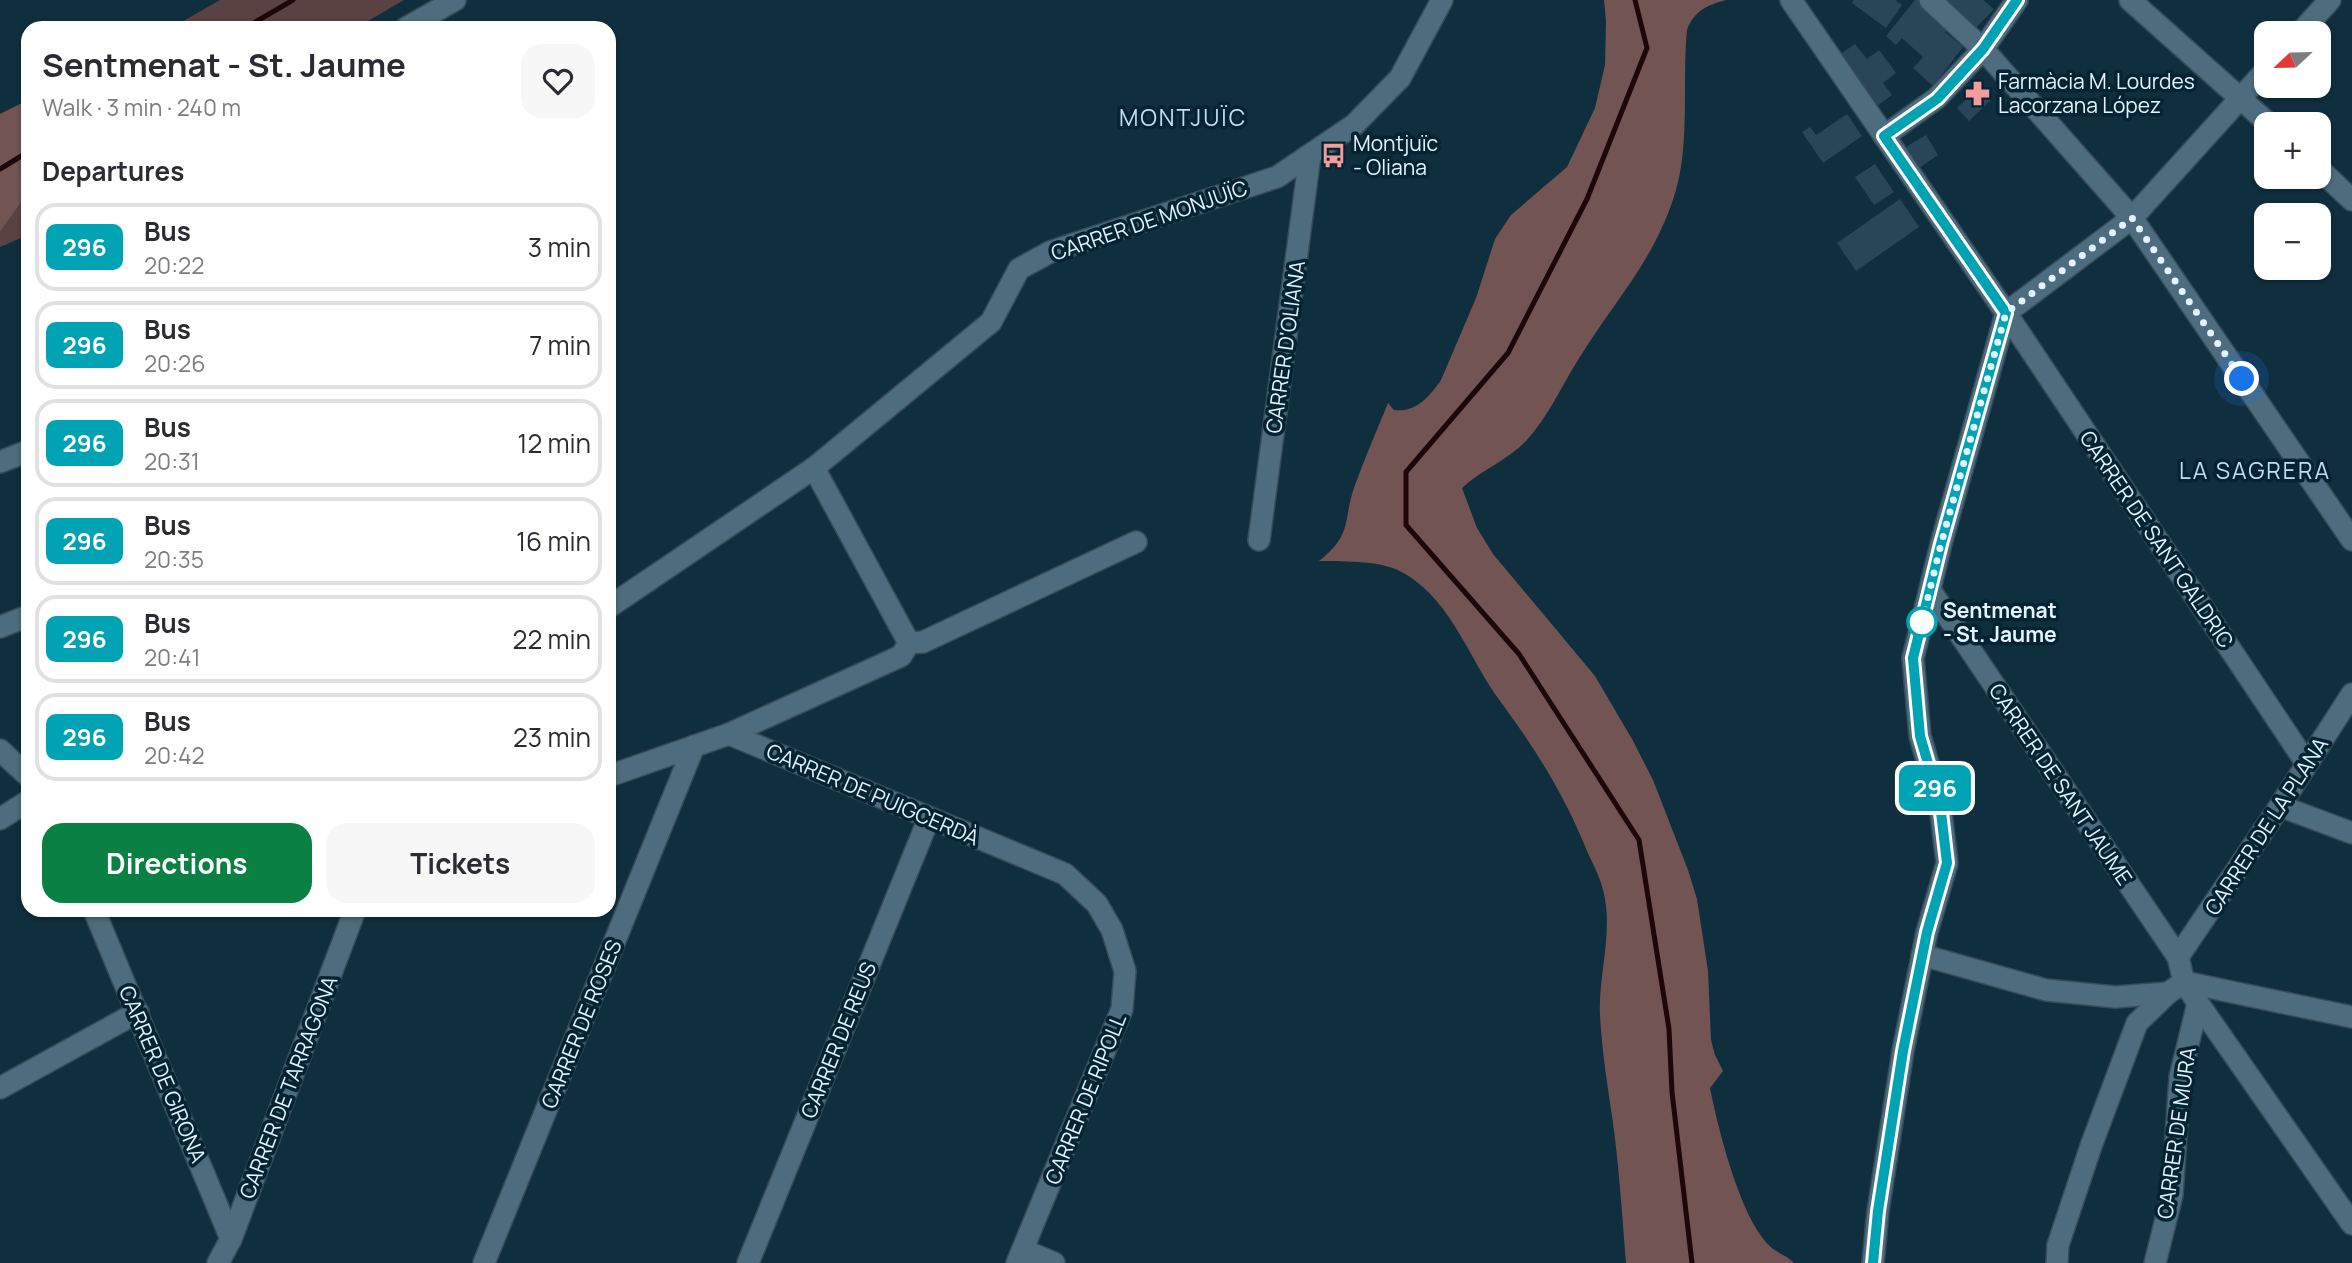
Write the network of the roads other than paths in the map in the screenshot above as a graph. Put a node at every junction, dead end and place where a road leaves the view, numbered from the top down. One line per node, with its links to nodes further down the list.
1 (455, 0): 8 (street)
2 (1442, 0): 15 (street, CARRER DE MONJUÏC)
3 (1930, 0): 10 (street)
4 (2017, 0): 10 (street)
5 (2130, 0): 12 (street)
6 (2330, 0): 9 (street)
7 (1795, 1): 14 (street, CARRER DE SANT GALDRIC)
8 (418, 21)
9 (2311, 21)
10 (1983, 49): 14 (street); 18 (street)
11 (2254, 83): 12 (street)
12 (2240, 99): 13 (street); 18 (street)
13 (2255, 112)
14 (1884, 136): 19 (street, CARRER DE SANT GALDRIC)
15 (1310, 155): 22 (street, CARRER DE MONJUÏC); 23 (street, CARRER D'OLIANA)
16 (2331, 181): 17 (street)
17 (2352, 200)
18 (2132, 218): 19 (street); 24 (street)
19 (2006, 313): 26 (street); 35 (street, CARRER DE SANT GALDRIC)
20 (21, 454): 21 (street)
21 (0, 462)
22 (814, 468): 27 (street, CARRER DE MONJUÏC); 30 (street)
23 (1259, 540)
24 (2352, 540)
25 (1136, 542): 30 (street)
26 (1930, 590): 46 (street); 47 (street, CARRER DE SANT JAUME)
27 (616, 602)
28 (21, 619): 29 (street)
29 (0, 627)
30 (909, 643): 32 (street)
31 (2352, 694): 35 (street, CARRER DE LA PLANA)
32 (729, 734): 33 (street); 40 (street, CARRER DE PUIGCERDÀ)
33 (694, 746): 37 (street); 57 (street, CARRER DE ROSES)
34 (0, 750): 36 (street)
35 (2307, 764): 39 (street, CARRER DE LA PLANA)
36 (21, 770)
37 (616, 774)
38 (21, 806): 41 (street)
39 (2280, 806): 42 (street); 47 (street, CARRER DE LA PLANA)
40 (929, 818): 45 (street, CARRER DE PUIGCERDÀ); 58 (street, CARRER DE REUS)
41 (0, 819)
42 (2352, 833)
43 (97, 917): 50 (street, CARRER DE GIRONA)
44 (352, 917): 54 (street, CARRER DE TARRAGONA)
45 (1112, 930): 55 (street, CARRER DE RIPOLL)
46 (1922, 955): 48 (street); 60 (street)
47 (2178, 957): 48 (street, CARRER DE SANT JAUME)
48 (2176, 988): 49 (street, CARRER DE SANT JAUME); 51 (street); 61 (street)
49 (2198, 1003): 53 (street, CARRER DE SANT JAUME); 62 (street, CARRER DE MURA)
50 (138, 1012): 52 (street); 54 (street, CARRER DE GIRONA)
51 (2352, 1017)
52 (0, 1088)
53 (2352, 1224)
54 (231, 1239): 56 (street, CARRER DE TARRAGONA)
55 (1020, 1257): 59 (street)
56 (218, 1263)
57 (484, 1263)
58 (747, 1263)
59 (1054, 1263)
60 (1873, 1263)
61 (2057, 1263)
62 (2155, 1263)

